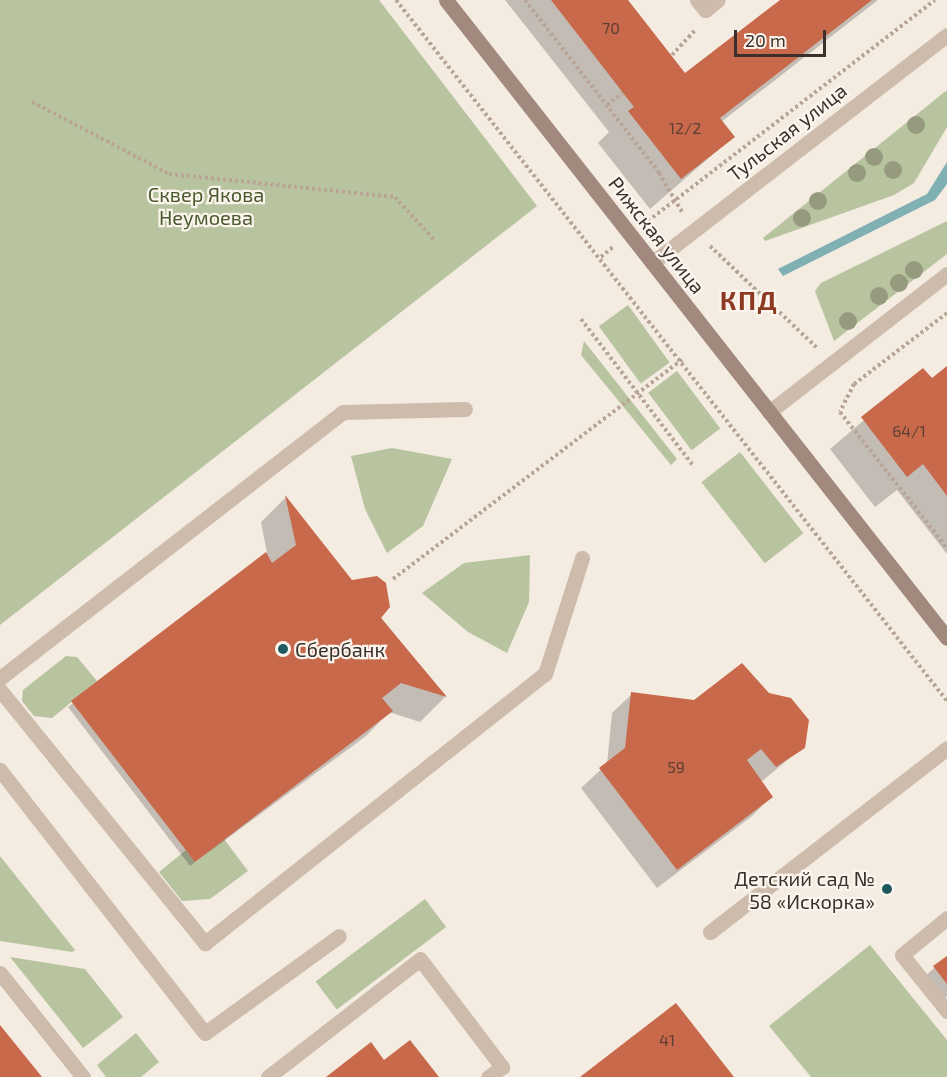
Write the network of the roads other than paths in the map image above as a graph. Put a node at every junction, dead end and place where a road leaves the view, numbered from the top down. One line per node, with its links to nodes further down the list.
1 (446, 0): 5 (street, Рижская улица)
2 (718, 0): 3 (street)
3 (701, 5)
4 (947, 35): 5 (street, Тульская улица)
5 (652, 263): 8 (street, Рижская улица)
6 (947, 274): 8 (street)
7 (465, 409): 11 (street)
8 (769, 412): 10 (street, Рижская улица)
9 (582, 558): 12 (street)
10 (947, 638)
11 (0, 678)
12 (0, 690)
13 (947, 748): 16 (street)
14 (0, 770): 17 (street)
15 (947, 918): 19 (street)
16 (710, 932)
17 (339, 936)
18 (0, 973): 20 (street)
19 (947, 1011)
20 (83, 1077)
21 (268, 1077): 22 (street)
22 (488, 1077)

